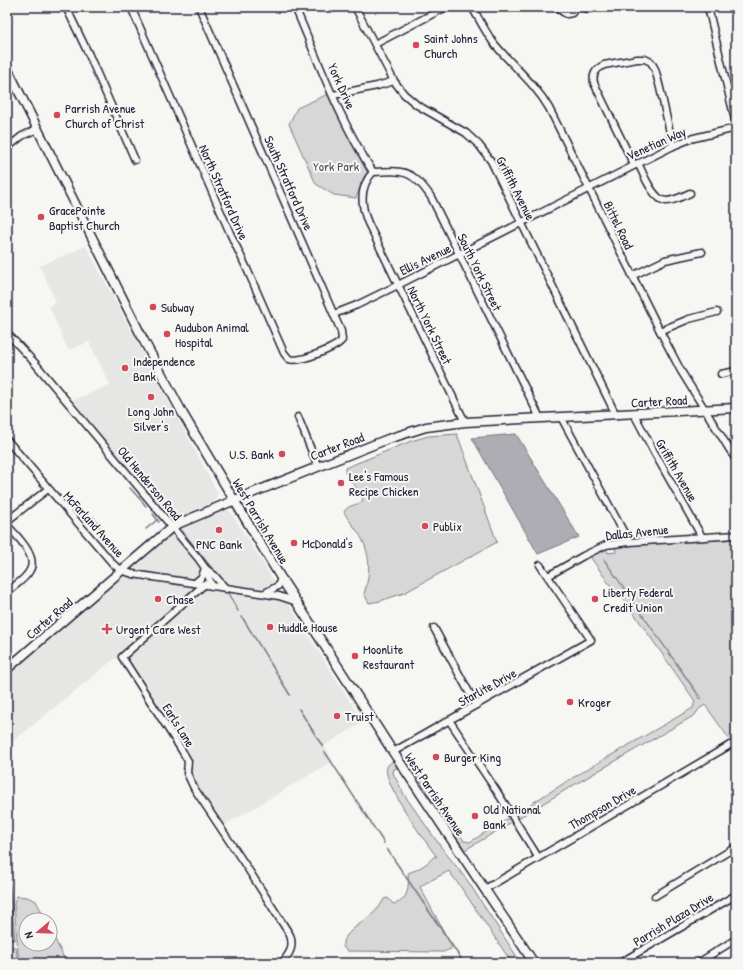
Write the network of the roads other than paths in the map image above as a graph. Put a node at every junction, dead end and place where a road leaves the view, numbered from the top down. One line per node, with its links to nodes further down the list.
1 (66, 7): 22 (street)
2 (131, 7): 36 (street, North Stratford Drive)
3 (199, 7): 33 (street, South Stratford Drive)
4 (295, 7): 16 (street, York Drive)
5 (355, 7): 13 (street, Griffith Avenue)
6 (446, 7): 13 (street)
7 (472, 7): 25 (street, Bittel Road)
8 (558, 7): 9 (street)
9 (575, 7)
10 (580, 7): 11 (street)
11 (597, 7)
12 (708, 7): 17 (street)
13 (375, 44): 15 (street, Griffith Avenue)
14 (7, 69): 19 (main road, West Parrish Avenue)
15 (394, 81): 16 (street); 27 (street, Griffith Avenue)
16 (332, 95): 24 (street, York Drive)
17 (736, 124)
18 (736, 128): 20 (street, Venetian Way)
19 (37, 129): 21 (street); 51 (main road, West Parrish Avenue)
20 (673, 146): 23 (street, Venetian Way); 23 (street)
21 (7, 148)
22 (135, 160)
23 (636, 164): 25 (street, Venetian Way); 26 (street)
24 (373, 172): 29 (street, South York Street); 31 (street, North York Street)
25 (589, 188): 27 (street, Ellis Avenue); 30 (street, Bittel Road)
26 (690, 193)
27 (522, 223): 29 (street, Ellis Avenue); 41 (street, Griffith Avenue)
28 (702, 252): 30 (street)
29 (459, 254): 31 (street, Ellis Avenue); 45 (street, South York Street)
30 (632, 276): 34 (street, Bittel Road)
31 (398, 285): 33 (street, Ellis Avenue); 46 (street, North York Street)
32 (717, 312): 34 (street)
33 (334, 314): 36 (street, South Stratford Drive)
34 (660, 331): 40 (street, Bittel Road)
35 (7, 333): 54 (street, Old Henderson Road)
36 (315, 354)
37 (736, 371): 38 (street)
38 (721, 374)
39 (736, 408): 40 (main road, Carter Road)
40 (706, 410): 42 (main road, Carter Road); 48 (street, Bittel Road)
41 (616, 414): 42 (main road, Carter Road); 44 (main road, Carter Road)
42 (634, 414): 56 (street, Griffith Avenue)
43 (298, 417): 49 (street)
44 (561, 417): 45 (main road, Carter Road); 57 (street)
45 (540, 418): 46 (main road, Carter Road)
46 (465, 422): 49 (main road, Carter Road)
47 (7, 440): 50 (street, McFarland Avenue)
48 (736, 460)
49 (318, 466): 51 (main road, Carter Road)
50 (48, 489): 52 (street); 60 (street, McFarland Avenue)
51 (234, 500): 54 (main road, Carter Road); 62 (main road, West Parrish Avenue)
52 (7, 521)
53 (7, 525): 67 (street)
54 (172, 527): 59 (street, Old Henderson Road); 60 (main road, Carter Road)
55 (736, 535): 56 (street, Dallas Avenue)
56 (702, 537): 57 (street, Dallas Avenue)
57 (629, 542): 61 (street, Dallas Avenue)
58 (540, 565): 61 (street)
59 (205, 568): 63 (street); 64 (street, Old Henderson Road); 65 (street)
60 (123, 571): 63 (street, McFarland Avenue); 71 (main road, Carter Road)
61 (548, 576): 72 (street, Starlite Drive)
62 (281, 578): 66 (main road, West Parrish Avenue); 68 (street)
63 (196, 582): 64 (street, McFarland Avenue)
64 (209, 585): 65 (street); 82 (street, Earls Lane)
65 (226, 588): 68 (street)
66 (287, 588): 68 (street); 69 (main road, West Parrish Avenue)
67 (7, 592)
68 (265, 594): 69 (street)
69 (297, 602): 75 (main road, West Parrish Avenue)
70 (434, 628): 72 (street)
71 (7, 669)
72 (476, 705): 73 (street, Starlite Drive)
73 (449, 720): 75 (street, Starlite Drive); 77 (street)
74 (730, 745): 77 (street, Thompson Drive)
75 (393, 752): 78 (main road, West Parrish Avenue)
76 (736, 847): 80 (street)
77 (538, 857): 78 (street, Thompson Drive)
78 (485, 889): 83 (main road, West Parrish Avenue)
79 (736, 895): 84 (street, Parrish Plaza Drive)
80 (655, 896)
81 (736, 939): 85 (street)
82 (282, 963)
83 (534, 963)
84 (620, 963)
85 (698, 963)

